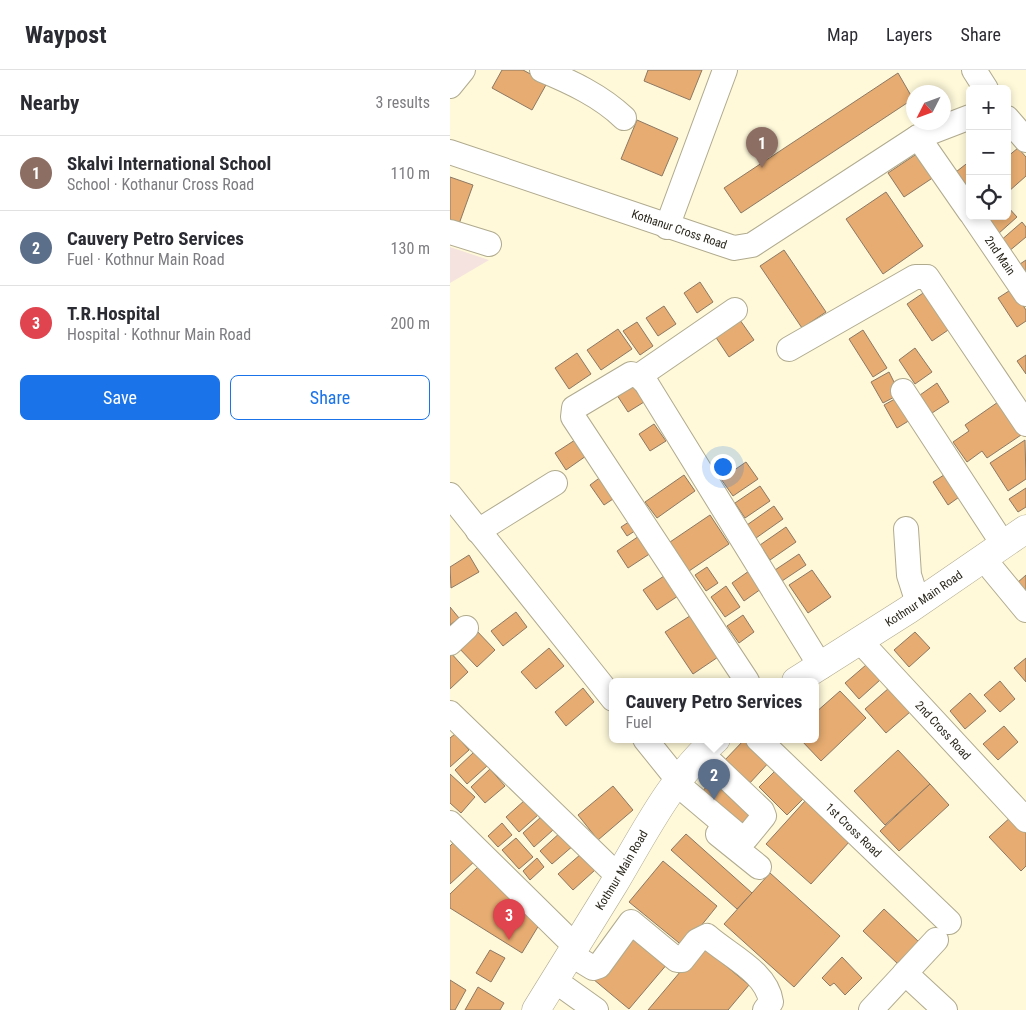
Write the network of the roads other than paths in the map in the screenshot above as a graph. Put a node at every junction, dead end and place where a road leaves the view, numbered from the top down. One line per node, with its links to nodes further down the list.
1 (463, 70): 6 (street)
2 (542, 70): 7 (street)
3 (725, 70): 15 (street)
4 (974, 70): 5 (street)
5 (983, 85)
6 (450, 86)
7 (624, 118)
8 (966, 119): 10 (street, Kothanur Cross Road)
9 (1011, 123): 11 (street)
10 (918, 137): 13 (street); 15 (street, Kothanur Cross Road)
11 (1026, 140)
12 (450, 152): 15 (street, Kothanur Cross Road)
13 (966, 206)
14 (976, 220): 18 (street, 2nd Main)
15 (667, 227)
16 (450, 232): 17 (street)
17 (489, 244)
18 (1026, 294)
19 (736, 310): 21 (street)
20 (789, 349): 23 (street)
21 (639, 376): 33 (street); 34 (street)
22 (903, 392): 29 (street)
23 (1026, 424)
24 (554, 483): 28 (street)
25 (450, 495): 28 (street)
26 (906, 529): 30 (street)
27 (1026, 529): 29 (main road, Kothnur Main Road)
28 (478, 531): 36 (street)
29 (993, 551): 30 (main road, Kothnur Main Road); 31 (street)
30 (918, 603): 32 (main road, Kothnur Main Road)
31 (1026, 610)
32 (860, 641): 33 (main road, Kothnur Main Road); 42 (street, 2nd Cross Road)
33 (821, 667): 35 (main road, Kothnur Main Road)
34 (745, 678)
35 (801, 678)
36 (609, 694)
37 (450, 713): 45 (street)
38 (647, 743): 41 (street)
39 (762, 743): 47 (street, 1st Cross Road)
40 (708, 746): 41 (main road, Kothnur Main Road); 41 (street)
41 (674, 786): 44 (street); 45 (main road, Kothnur Main Road)
42 (1026, 820)
43 (453, 831): 46 (street)
44 (759, 867)
45 (618, 876): 46 (main road, Kothnur Main Road)
46 (572, 950): 48 (main road, Kothnur Main Road); 51 (street)
47 (906, 973): 52 (street); 53 (street)
48 (554, 980): 49 (main road, Kothnur Main Road); 50 (street)
49 (536, 1010)
50 (596, 1010)
51 (765, 1010)
52 (872, 1010)
53 (945, 1010)

